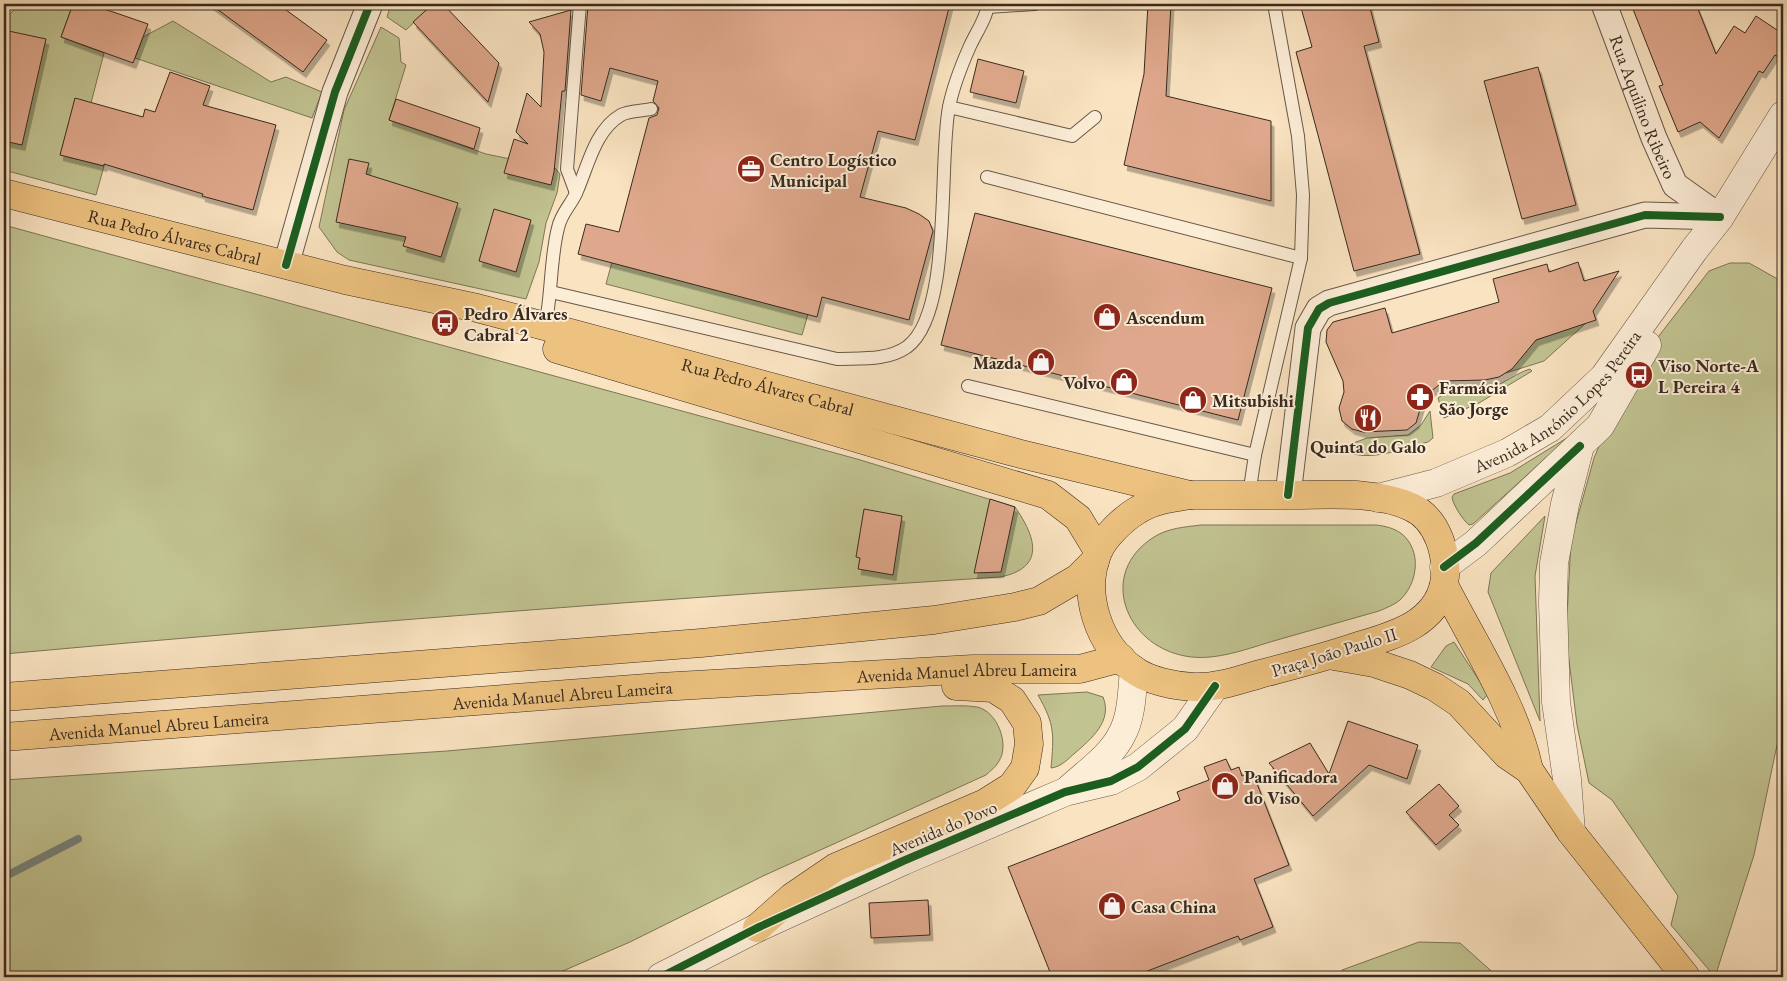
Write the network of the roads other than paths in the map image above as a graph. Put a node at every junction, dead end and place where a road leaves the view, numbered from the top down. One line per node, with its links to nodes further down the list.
1 (370, 4): 17 (street)
2 (580, 4): 13 (lane)
3 (1035, 4): 6 (lane)
4 (1274, 4): 16 (lane)
5 (1604, 4): 14 (street, Rua Aquilino Ribeiro)
6 (988, 6): 7 (lane)
7 (949, 107): 10 (lane); 19 (lane)
8 (651, 109): 13 (lane)
9 (1783, 115): 14 (street, Avenida António Lopes Pereira)
10 (1095, 117)
11 (987, 177): 16 (lane)
12 (4, 193): 17 (main road, Rua Pedro Álvares Cabral)
13 (576, 193): 19 (lane)
14 (1720, 217): 15 (street, Avenida António Lopes Pereira); 26 (street)
15 (1694, 250): 22 (street, Avenida António Lopes Pereira); 27 (street, Avenida António Lopes Pereira)
16 (1301, 258): 23 (lane)
17 (286, 265): 18 (main road, Rua Pedro Álvares Cabral)
18 (345, 280): 20 (main road, Rua Pedro Álvares Cabral); 28 (main road, Rua Pedro Álvares Cabral)
19 (552, 292): 20 (lane)
20 (545, 327): 24 (main road, Rua Pedro Álvares Cabral)
21 (968, 386): 23 (lane)
22 (1580, 446): 29 (street, Avenida António Lopes Pereira); 38 (street)
23 (1254, 455): 25 (lane)
24 (1190, 495): 25 (main road, Praça João Paulo II); 28 (main road, Praça João Paulo II)
25 (1249, 495): 26 (main road, Praça João Paulo II)
26 (1288, 495): 27 (main road, Praça João Paulo II)
27 (1378, 498): 29 (main road, Praça João Paulo II)
28 (1097, 556): 31 (main road, Praça João Paulo II); 34 (main road)
29 (1444, 576): 30 (main road, Praça João Paulo II); 36 (main road)
30 (1330, 655): 33 (main road, Praça João Paulo II); 36 (main road)
31 (1128, 664): 32 (main road, Avenida Manuel Abreu Lameira); 33 (main road, Praça João Paulo II); 37 (street, Avenida do Povo)
32 (723, 684): 35 (main road, Avenida Manuel Abreu Lameira); 39 (main road)
33 (1215, 686): 37 (street, Avenida do Povo)
34 (4, 697)
35 (4, 737)
36 (1529, 770): 38 (main road)
37 (1065, 792): 39 (street, Avenida do Povo)
38 (1571, 832): 41 (main road)
39 (758, 928): 40 (street, Avenida do Povo)
40 (661, 977)
41 (1686, 977)

